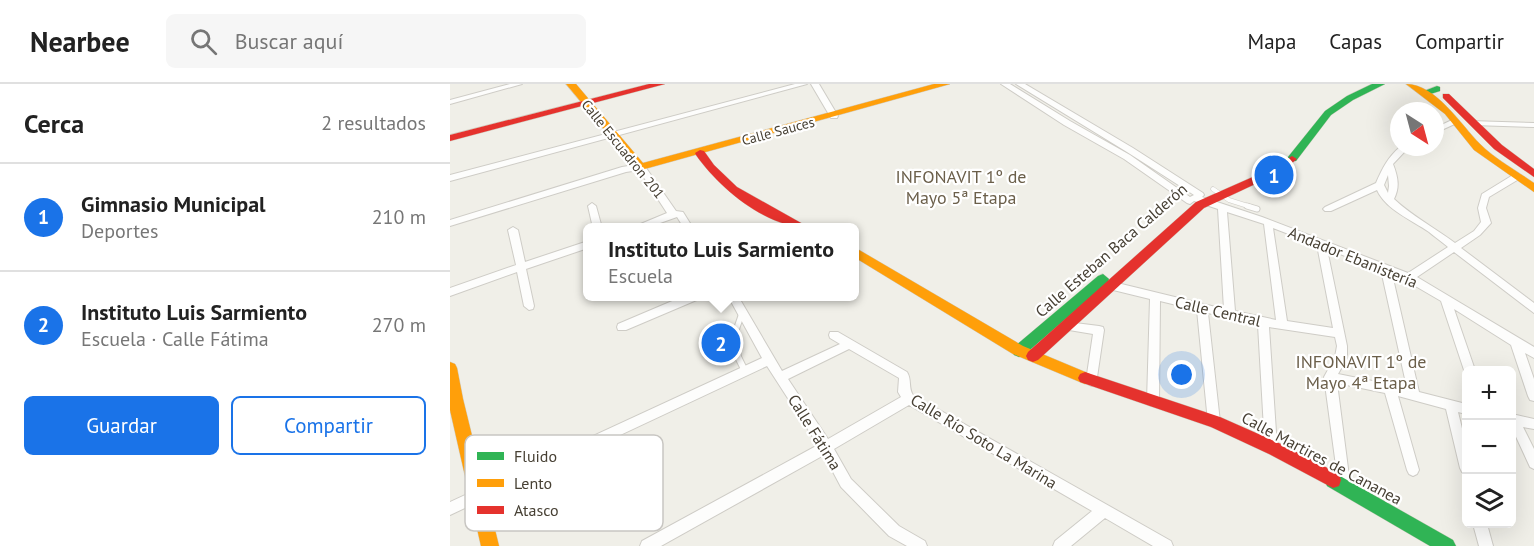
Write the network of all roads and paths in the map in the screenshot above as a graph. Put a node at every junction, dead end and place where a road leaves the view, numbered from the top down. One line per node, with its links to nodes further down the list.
1 (518, 84): 12 (street)
2 (571, 84): 13 (street, Calle Escuadron 201)
3 (660, 84): 13 (street)
4 (803, 84): 20 (street)
5 (815, 84): 14 (street)
6 (945, 84): 14 (street, Calle Sauces)
7 (1005, 84): 34 (street, Andador Ebanistería)
8 (1020, 84): 34 (street, Andador Ebanistería)
9 (1380, 84): 33 (street, Calle Esteban Baca Calderón)
10 (1410, 84): 11 (street)
11 (1430, 89): 15 (street); 16 (street)
12 (450, 102)
13 (590, 102): 19 (street); 20 (street, Calle Escuadron 201); 21 (street)
14 (834, 116): 24 (street, Calle Sauces)
15 (1455, 122): 18 (street); 23 (street)
16 (1473, 123): 17 (street); 22 (street)
17 (1534, 125)
18 (1444, 127)
19 (450, 133)
20 (612, 134): 27 (street, Calle Escuadron 201); 30 (street)
21 (450, 138)
22 (1498, 147): 23 (street); 28 (street)
23 (1478, 148): 28 (street)
24 (700, 153): 27 (street, Calle Sauces); 44 (street)
25 (1394, 156): 26 (street)
26 (1389, 164): 31 (street); 35 (street)
27 (641, 167): 39 (street, Calle Escuadron 201); 40 (street, Calle Sauces)
28 (1524, 169): 29 (street); 32 (street); 49 (street)
29 (1534, 174)
30 (450, 178)
31 (1380, 184): 35 (street); 38 (street)
32 (1534, 188)
33 (1218, 197): 34 (street, Calle Esteban Baca Calderón); 34 (street, Andador Ebanistería); 37 (lane); 45 (street, Andador Ebanistería); 64 (street)
34 (1197, 199): 54 (street, Calle Esteban Baca Calderón)
35 (1389, 200): 49 (street)
36 (592, 206): 41 (street)
37 (1257, 209)
38 (1328, 209)
39 (673, 214): 42 (street); 43 (street)
40 (450, 223)
41 (597, 223)
42 (649, 223)
43 (686, 223)
44 (794, 223)
45 (1268, 223): 47 (street, Andador Ebanistería); 67 (street)
46 (513, 230): 52 (street)
47 (1321, 243): 51 (street, Andador Ebanistería); 69 (street)
48 (583, 246): 52 (street)
49 (1454, 248): 53 (street); 62 (street)
50 (859, 253): 73 (street, Calle Martires de Cananea)
51 (1385, 267): 53 (street, Andador Ebanistería); 84 (street)
52 (522, 268): 55 (street); 60 (street)
53 (1409, 277): 57 (street, Andador Ebanistería)
54 (1106, 284): 56 (street, Calle Central); 66 (street, Calle Esteban Baca Calderón); 73 (street, Calle Esteban Baca Calderón)
55 (450, 292)
56 (1155, 296): 61 (street, Calle Central); 88 (street)
57 (1445, 298): 71 (street, Andador Ebanistería); 77 (street)
58 (685, 301): 68 (street)
59 (735, 301): 63 (street, Calle Fátima)
60 (529, 306)
61 (1202, 309): 64 (street, Calle Central); 93 (street)
62 (1534, 309)
63 (742, 313): 76 (street, Calle Fátima); 79 (lane)
64 (1230, 315): 65 (street, Calle Central)
65 (1263, 322): 67 (street, Calle Central); 98 (street)
66 (1067, 326): 75 (street, Calle Esteban Baca Calderón); 82 (street)
67 (1282, 326): 69 (street, Calle Central)
68 (622, 327)
69 (1339, 333): 81 (street)
70 (834, 335): 72 (street, Calle Río Soto La Marina)
71 (1516, 342): 74 (street, Andador Ebanistería); 85 (street)
72 (848, 345): 80 (street); 86 (street, Calle Río Soto La Marina)
73 (1019, 351): 75 (street, Calle Martires de Cananea)
74 (1533, 352)
75 (1033, 356): 82 (street, Calle Martires de Cananea)
76 (769, 360): 79 (street); 80 (street, Calle Fátima)
77 (1468, 366)
78 (450, 368): 87 (street)
79 (745, 371): 95 (street)
80 (781, 377): 97 (street, Calle Fátima)
81 (1330, 377): 83 (street); 102 (street)
82 (1092, 381): 88 (street, Calle Martires de Cananea)
83 (1390, 389): 84 (street); 101 (street)
84 (1414, 396): 89 (street)
85 (1534, 396)
86 (909, 399): 97 (street); 105 (street, Calle Río Soto La Marina)
87 (452, 400): 96 (street)
88 (1153, 401): 93 (street, Calle Martires de Cananea)
89 (1451, 406): 90 (street); 99 (street)
90 (1462, 408)
91 (1513, 420): 100 (street)
92 (1516, 420): 94 (street)
93 (1214, 422): 98 (street, Calle Martires de Cananea)
94 (1534, 424)
95 (608, 435)
96 (465, 446)
97 (826, 447): 109 (street); 110 (street, Calle Fátima)
98 (1271, 447): 102 (street, Calle Martires de Cananea)
99 (1462, 449)
100 (1534, 463)
101 (1413, 470)
102 (1344, 484): 113 (street, Calle Martires de Cananea)
103 (465, 502): 104 (street)
104 (450, 509)
105 (1103, 511): 111 (street); 112 (street, Calle Río Soto La Marina)
106 (1481, 528): 114 (street)
107 (487, 531): 108 (street)
108 (490, 546)
109 (647, 546)
110 (920, 546)
111 (1060, 546)
112 (1166, 546)
113 (1447, 546)
114 (1486, 546)

